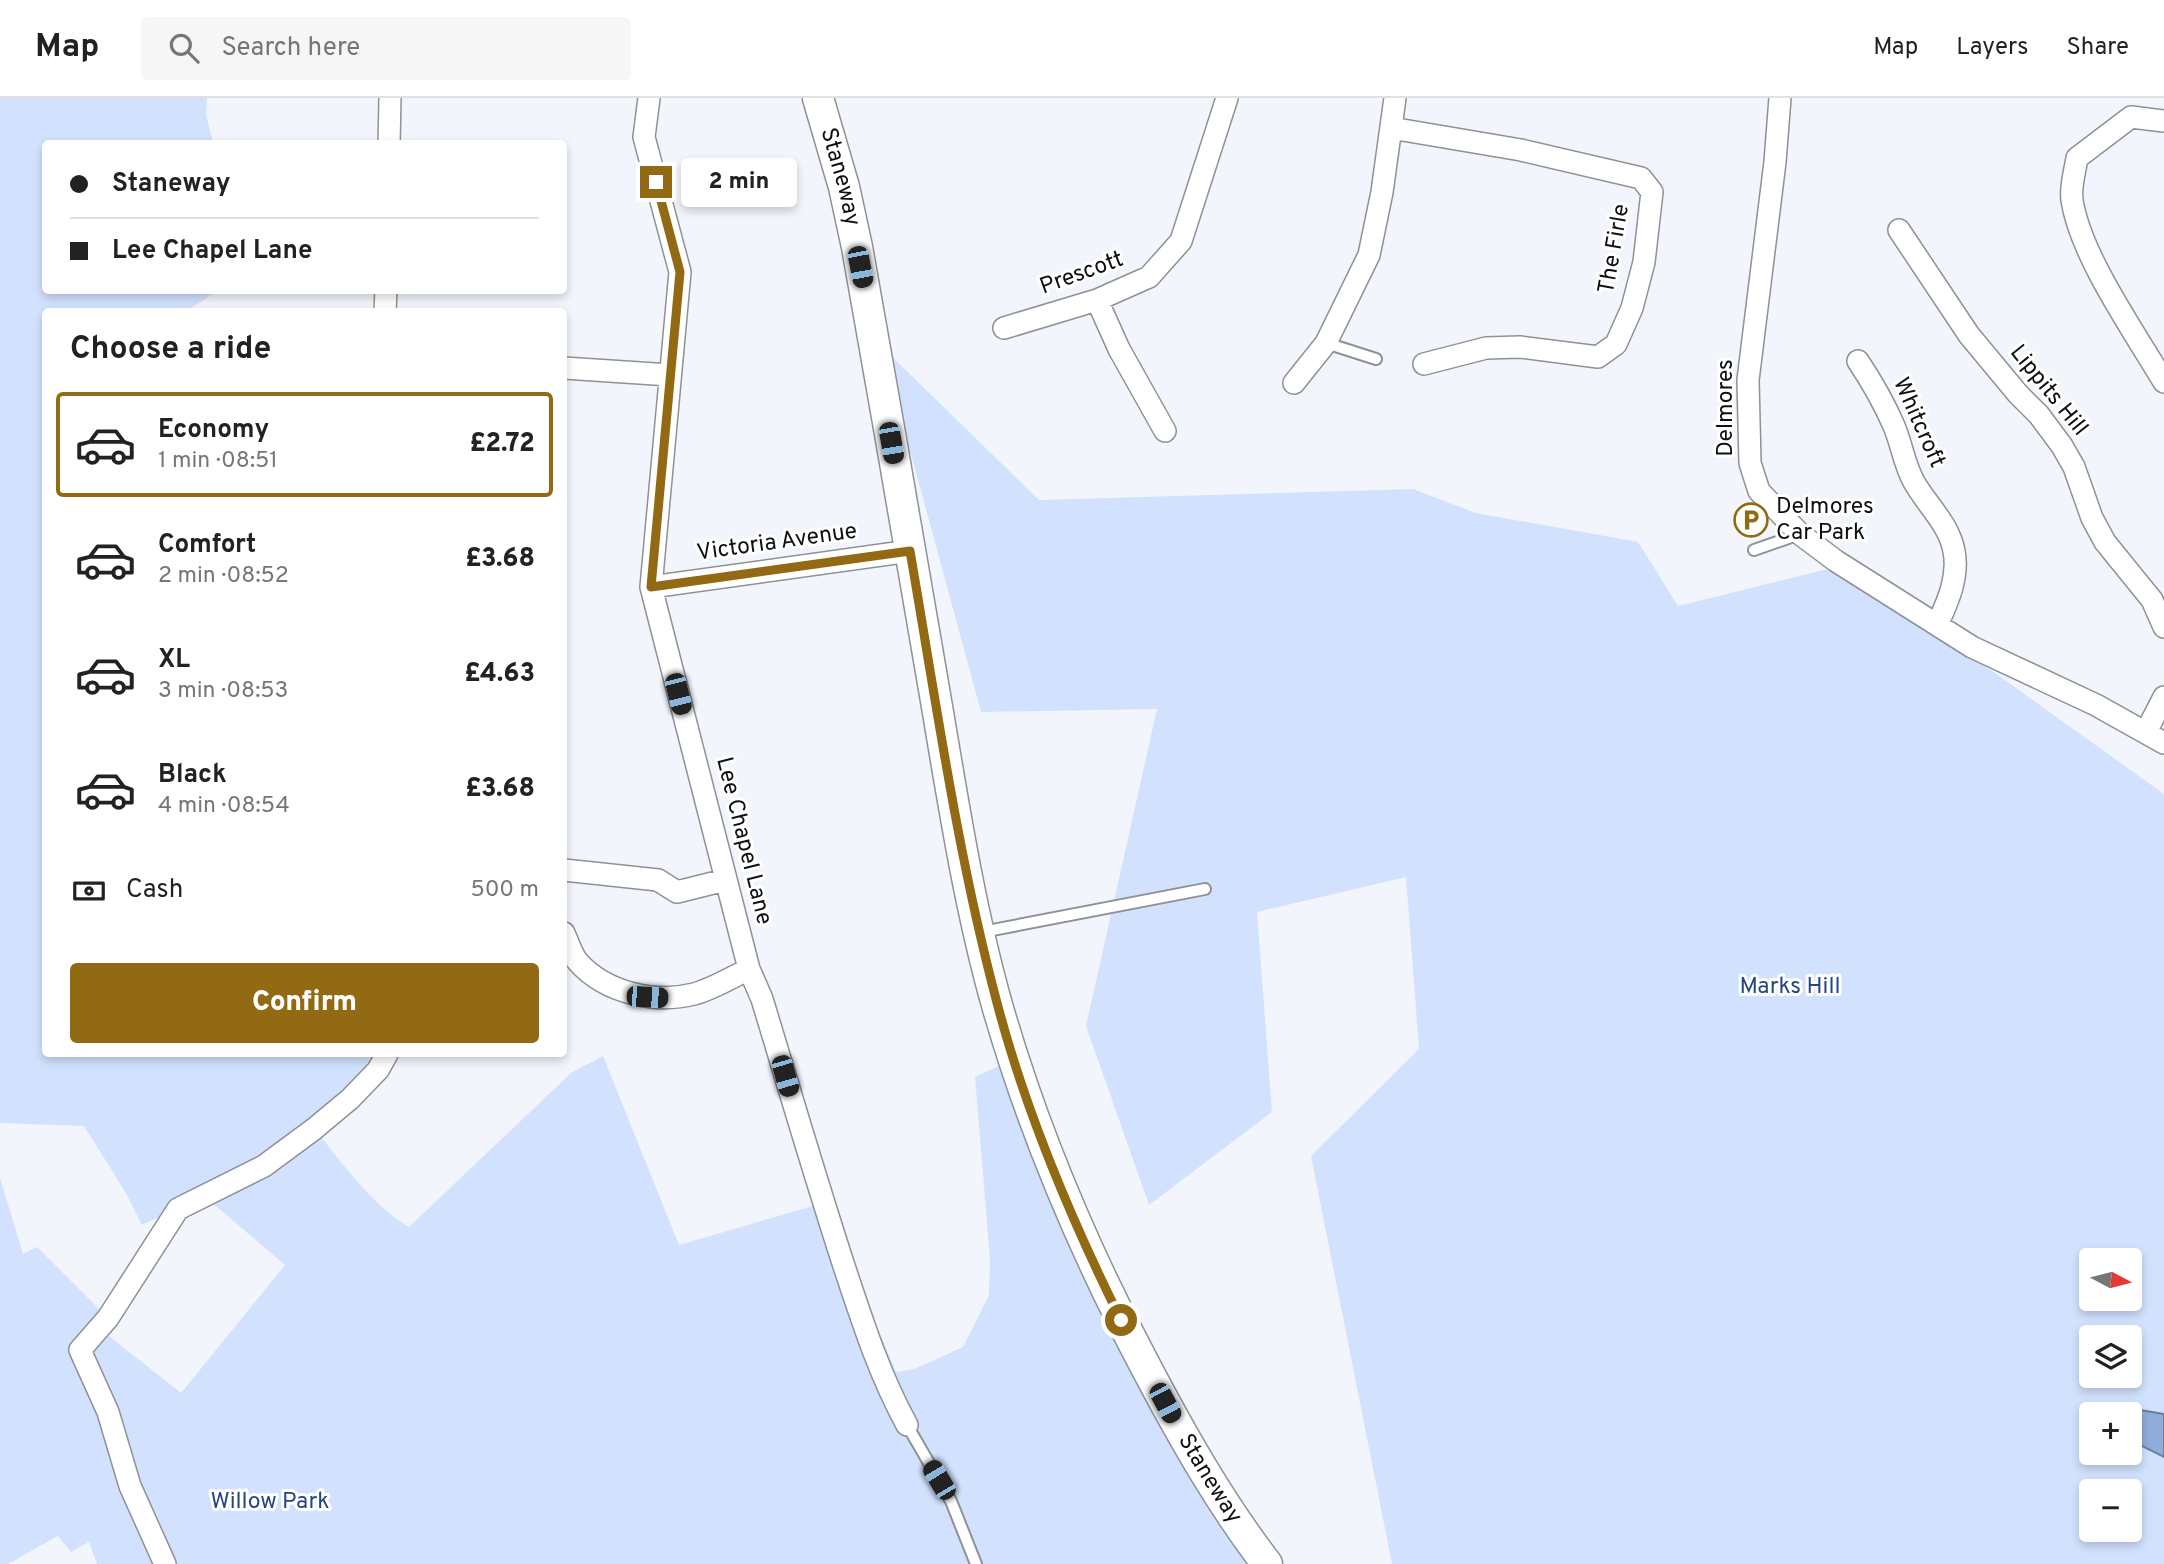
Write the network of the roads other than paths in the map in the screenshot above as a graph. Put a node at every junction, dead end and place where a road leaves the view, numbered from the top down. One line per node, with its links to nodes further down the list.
1 (390, 98): 9 (street)
2 (649, 98): 18 (street, Lee Chapel Lane)
3 (818, 98): 24 (main road, Staneway)
4 (1227, 98): 11 (street, Prescott)
5 (1395, 98): 8 (street)
6 (1780, 98): 22 (street, Delmores)
7 (2164, 121): 19 (street)
8 (1391, 128): 13 (street); 16 (street, The Firle)
9 (389, 140)
10 (1899, 230): 27 (street, Lippits Hill)
11 (1097, 300): 12 (street, Prescott); 21 (street)
12 (1004, 328)
13 (1325, 343): 14 (lane); 20 (street)
14 (1376, 359)
15 (1858, 361): 26 (street, Whitcroft)
16 (1424, 364)
17 (567, 368): 18 (street)
18 (670, 375): 25 (street, Lee Chapel Lane)
19 (2164, 382)
20 (1294, 383)
21 (1165, 431)
22 (1800, 534): 23 (lane); 26 (street, Delmores)
23 (1754, 550)
24 (910, 551): 25 (street, Victoria Avenue); 33 (main road, Staneway)
25 (651, 587): 31 (street, Lee Chapel Lane)
26 (1938, 624): 29 (street, Delmores)
27 (2164, 627)
28 (2164, 697): 29 (street)
29 (2155, 738)
30 (567, 870): 31 (street)
31 (725, 880): 35 (street, Lee Chapel Lane)
32 (1205, 889): 33 (lane)
33 (979, 932): 40 (main road, Staneway)
34 (567, 939): 35 (street)
35 (749, 969): 37 (street, Lee Chapel Lane)
36 (385, 1057): 38 (street)
37 (907, 1425): 39 (lane, Lee Chapel Lane)
38 (165, 1564)
39 (976, 1564)
40 (1266, 1564)

